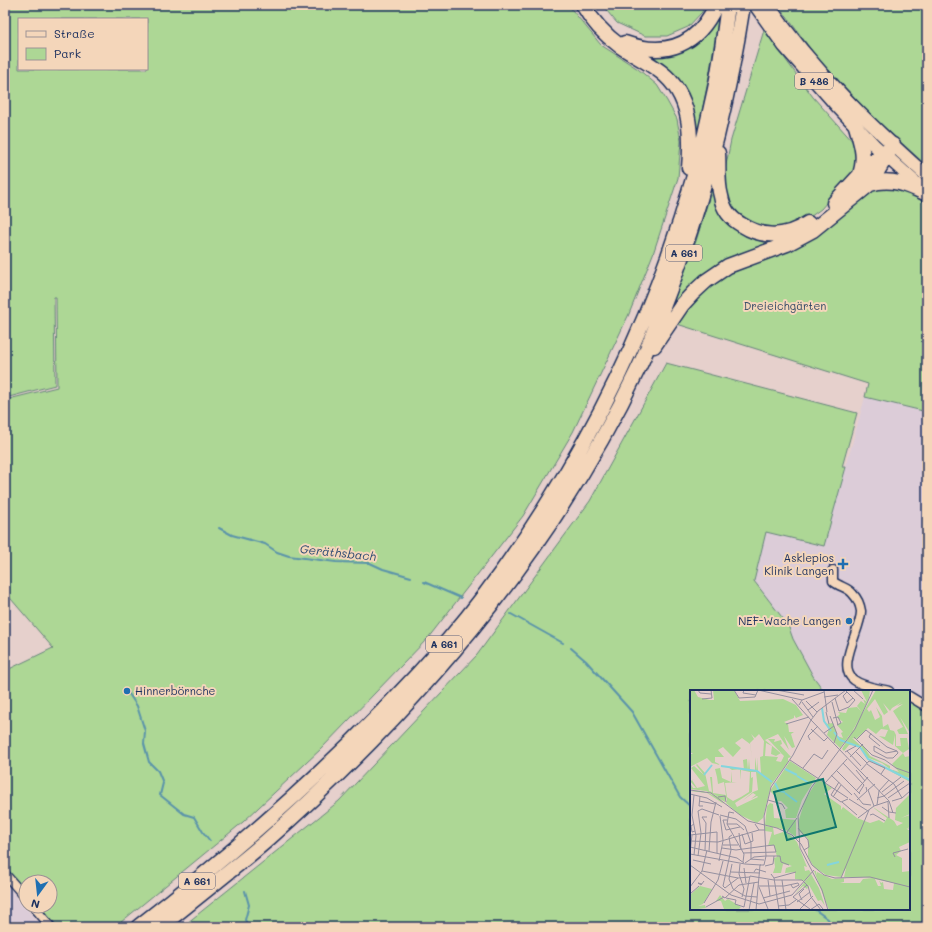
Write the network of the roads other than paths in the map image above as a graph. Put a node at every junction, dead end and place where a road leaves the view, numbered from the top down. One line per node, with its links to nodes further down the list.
1 (583, 5): 7 (highway)
2 (716, 5): 7 (highway)
3 (728, 5): 14 (highway, A 661)
4 (743, 5): 9 (highway, A 661)
5 (755, 5): 8 (main road, B 486)
6 (768, 5): 10 (main road, B 486)
7 (603, 31): 14 (highway)
8 (856, 126): 10 (main road, B 486); 12 (highway)
9 (718, 135): 12 (highway); 15 (highway, A 661)
10 (887, 152): 11 (main road, B 486); 12 (highway); 13 (main road, B 486)
11 (927, 176)
12 (865, 179): 13 (highway); 15 (highway, A 661)
13 (927, 194)
14 (685, 206): 24 (highway, A 661)
15 (639, 368): 25 (highway, A 661)
16 (833, 570): 17 (street)
17 (885, 690)
18 (910, 697): 19 (street)
19 (927, 707)
20 (5, 874): 21 (street)
21 (18, 889)
22 (40, 914): 23 (street)
23 (51, 927)
24 (138, 927)
25 (160, 927)

